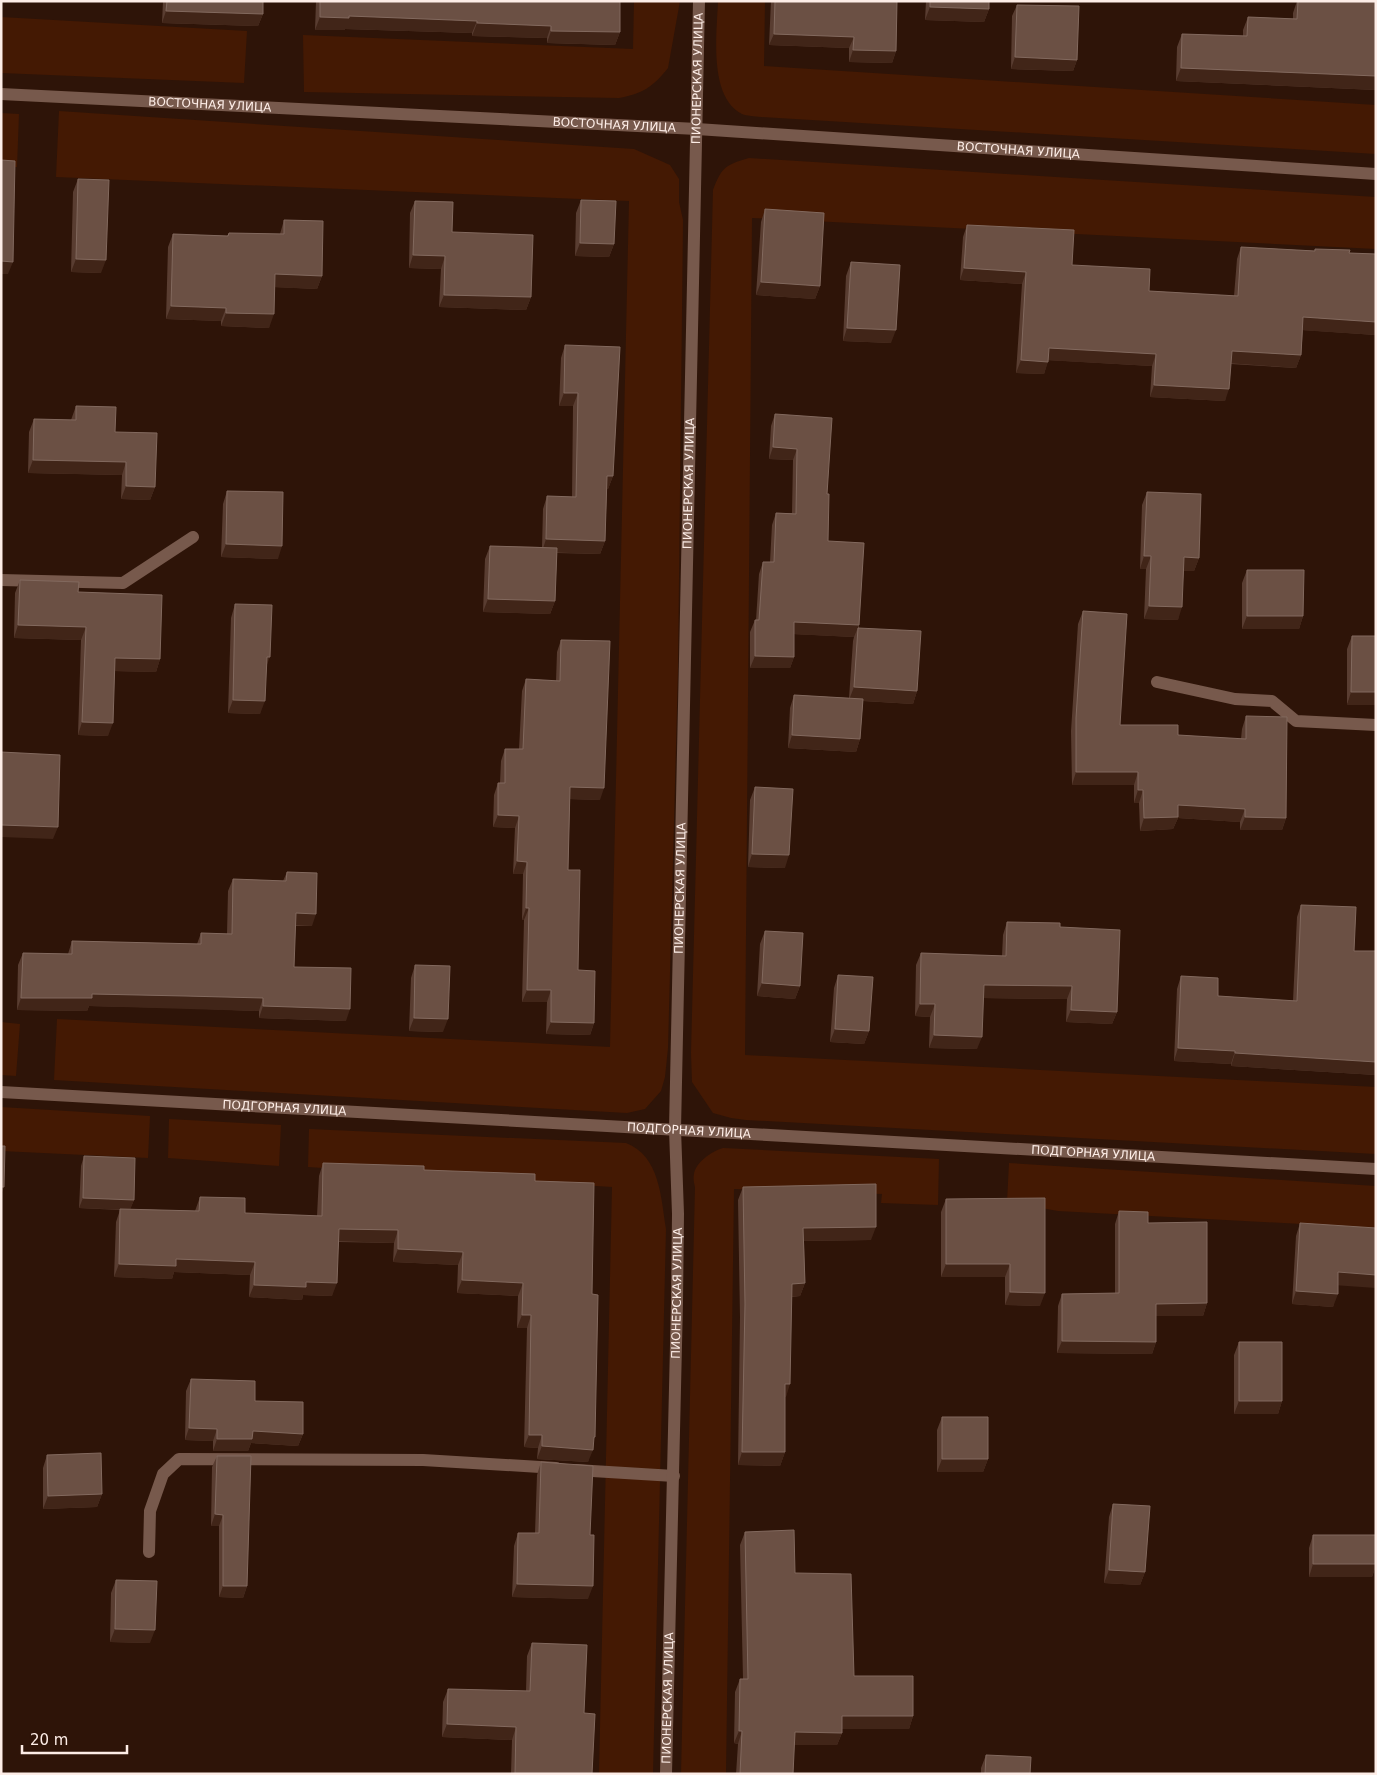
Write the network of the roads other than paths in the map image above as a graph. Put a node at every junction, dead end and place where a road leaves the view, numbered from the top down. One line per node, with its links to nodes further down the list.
1 (699, 1): 3 (street, ПИОНЕРСКАЯ УЛИЦА)
2 (1, 94): 3 (street, ВОСТОЧНАЯ УЛИЦА)
3 (697, 129): 4 (street, ВОСТОЧНАЯ УЛИЦА); 10 (street, ПИОНЕРСКАЯ УЛИЦА)
4 (1376, 174)
5 (193, 537): 6 (street)
6 (1, 580)
7 (1157, 682): 8 (street)
8 (1376, 724)
9 (1, 1092): 10 (street, ПОДГОРНАЯ УЛИЦА)
10 (675, 1129): 11 (street, ПОДГОРНАЯ УЛИЦА); 12 (street, ПИОНЕРСКАЯ УЛИЦА)
11 (1376, 1169)
12 (674, 1476): 13 (street); 14 (street, ПИОНЕРСКАЯ УЛИЦА)
13 (149, 1552)
14 (666, 1774)

